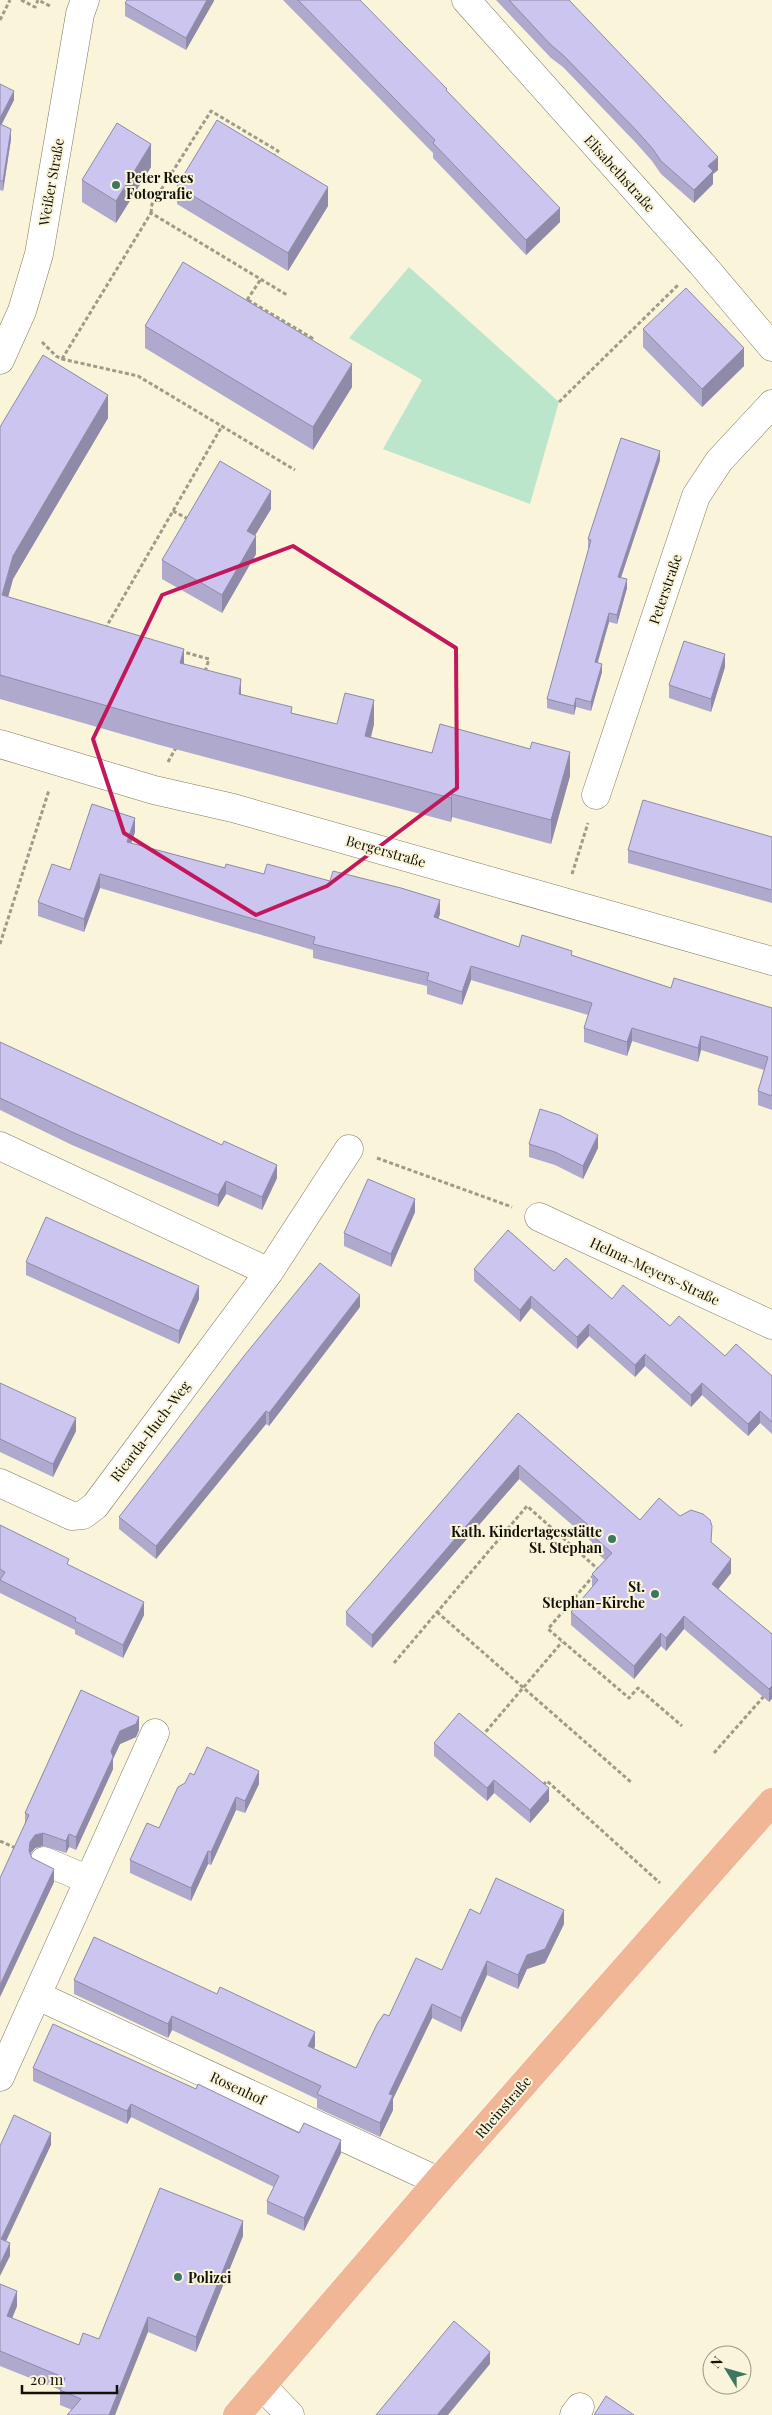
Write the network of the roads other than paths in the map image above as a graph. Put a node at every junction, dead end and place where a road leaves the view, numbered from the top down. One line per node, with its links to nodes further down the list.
1 (85, 0): 4 (street, Weißer Straße)
2 (466, 0): 3 (street, Elisabethstraße)
3 (772, 347)
4 (0, 360)
5 (772, 404): 7 (street, Peterstraße)
6 (0, 744): 8 (street, Bergerstraße)
7 (596, 795)
8 (772, 961)
9 (0, 1146): 12 (street)
10 (349, 1149): 12 (street, Ricarda-Huch-Weg)
11 (538, 1217): 13 (street, Helma-Meyers-Straße)
12 (269, 1272): 14 (street, Ricarda-Huch-Weg)
13 (772, 1325)
14 (0, 1482)
15 (155, 1733): 18 (street)
16 (772, 1802): 21 (main road, Rheinstraße)
17 (44, 1861): 18 (street)
18 (89, 1880): 19 (street)
19 (38, 1996): 20 (street); 21 (street, Rosenhof)
20 (0, 2077)
21 (438, 2181): 22 (main road, Rheinstraße)
22 (262, 2386): 23 (main road, Rheinstraße); 24 (street)
23 (237, 2415)
24 (290, 2415)

